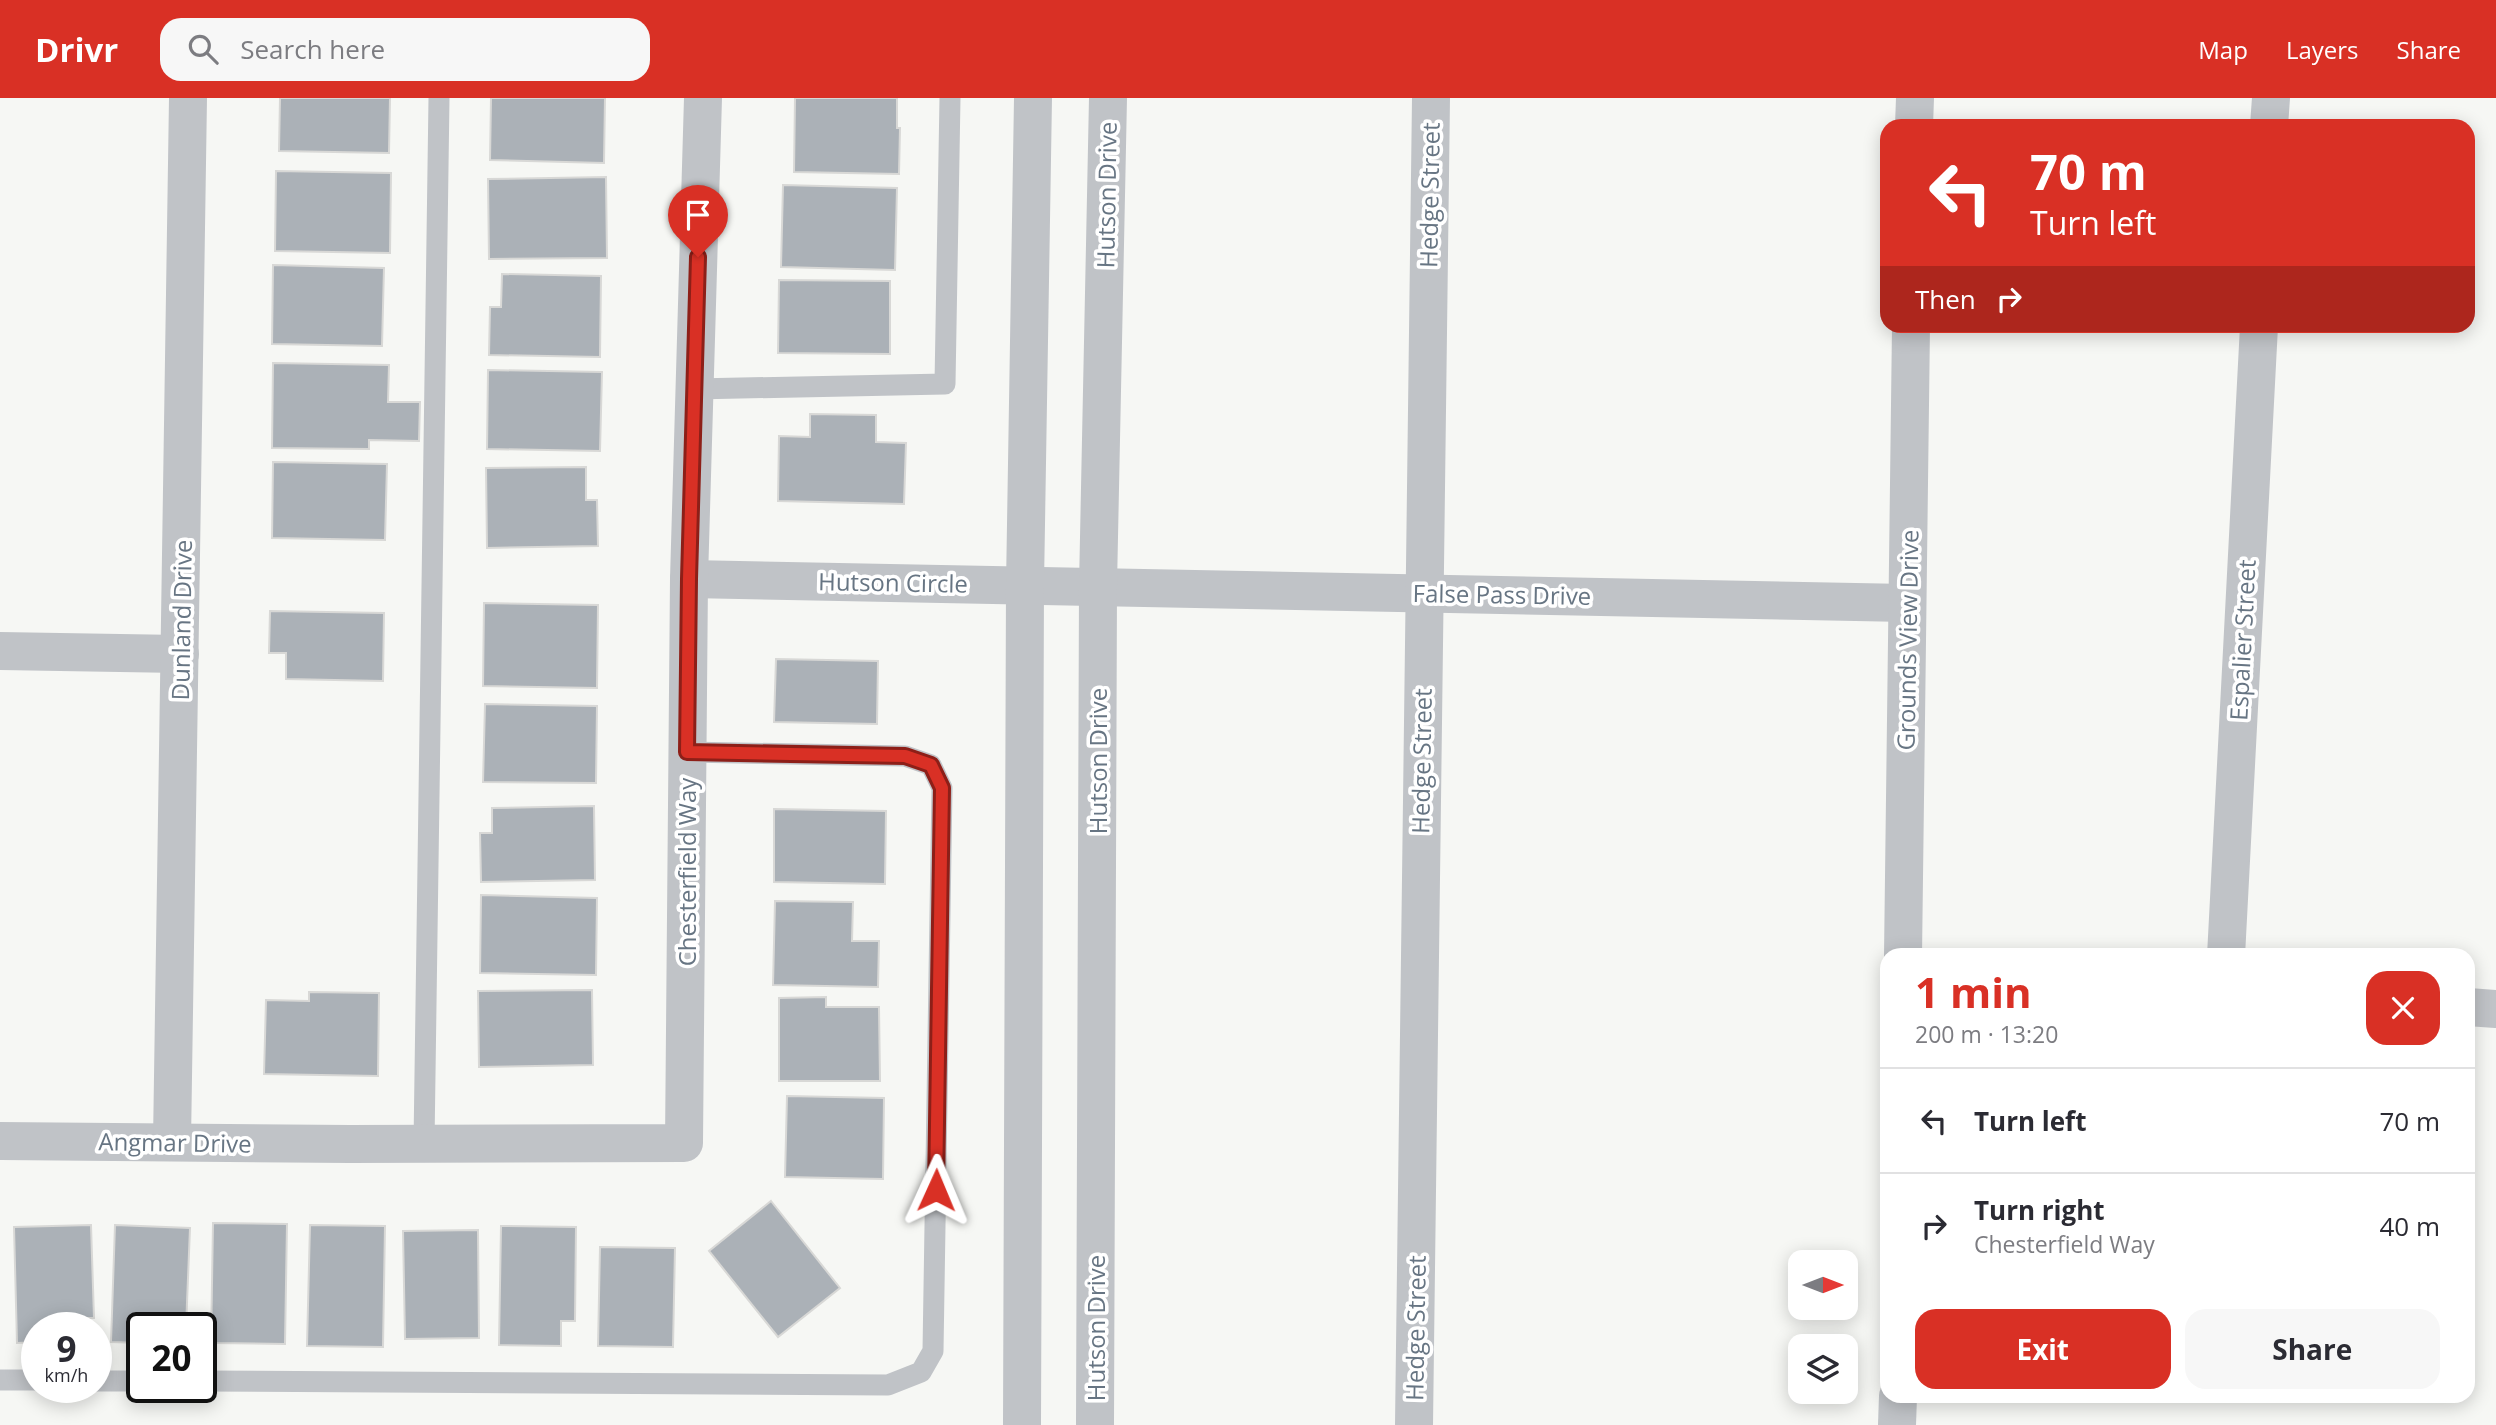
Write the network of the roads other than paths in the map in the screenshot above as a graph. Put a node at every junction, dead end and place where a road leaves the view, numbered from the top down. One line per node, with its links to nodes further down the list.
1 (188, 98): 21 (street, Dunland Drive)
2 (439, 98): 30 (lane)
3 (703, 98): 14 (street, Chesterfield Way)
4 (950, 98): 14 (lane)
5 (1033, 98): 16 (street)
6 (1108, 98): 17 (street, Hutson Drive)
7 (1431, 98): 18 (street, Hedge Street)
8 (1914, 98): 10 (street)
9 (2271, 98): 11 (street)
10 (1914, 119)
11 (2270, 119)
12 (1911, 333): 19 (street, Grounds View Drive)
13 (2259, 333): 24 (street, Espalier Street)
14 (694, 389): 15 (street, Chesterfield Way)
15 (689, 579): 16 (street, Hutson Circle); 22 (street, Chesterfield Way)
16 (1025, 585): 17 (street, Hutson Circle); 35 (street)
17 (1098, 586): 18 (street, False Pass Drive); 36 (street, Hutson Drive)
18 (1423, 592): 19 (street, False Pass Drive); 37 (street, Hedge Street)
19 (1907, 603): 23 (street, Grounds View Drive)
20 (0, 651): 21 (street)
21 (180, 654): 28 (street, Dunland Drive)
22 (687, 752): 30 (street, Chesterfield Way); 33 (lane)
23 (1903, 948)
24 (2226, 948)
25 (2475, 1008): 26 (street)
26 (2496, 1009)
27 (0, 1141): 28 (street, Angmar Drive)
28 (172, 1142): 29 (street, Angmar Drive)
29 (350, 1144): 30 (street, Chesterfield Way)
30 (424, 1144)
31 (0, 1380): 32 (lane)
32 (21, 1380)
33 (217, 1381)
34 (1898, 1403): 38 (street)
35 (1022, 1425)
36 (1095, 1425)
37 (1414, 1425)
38 (1898, 1425)

